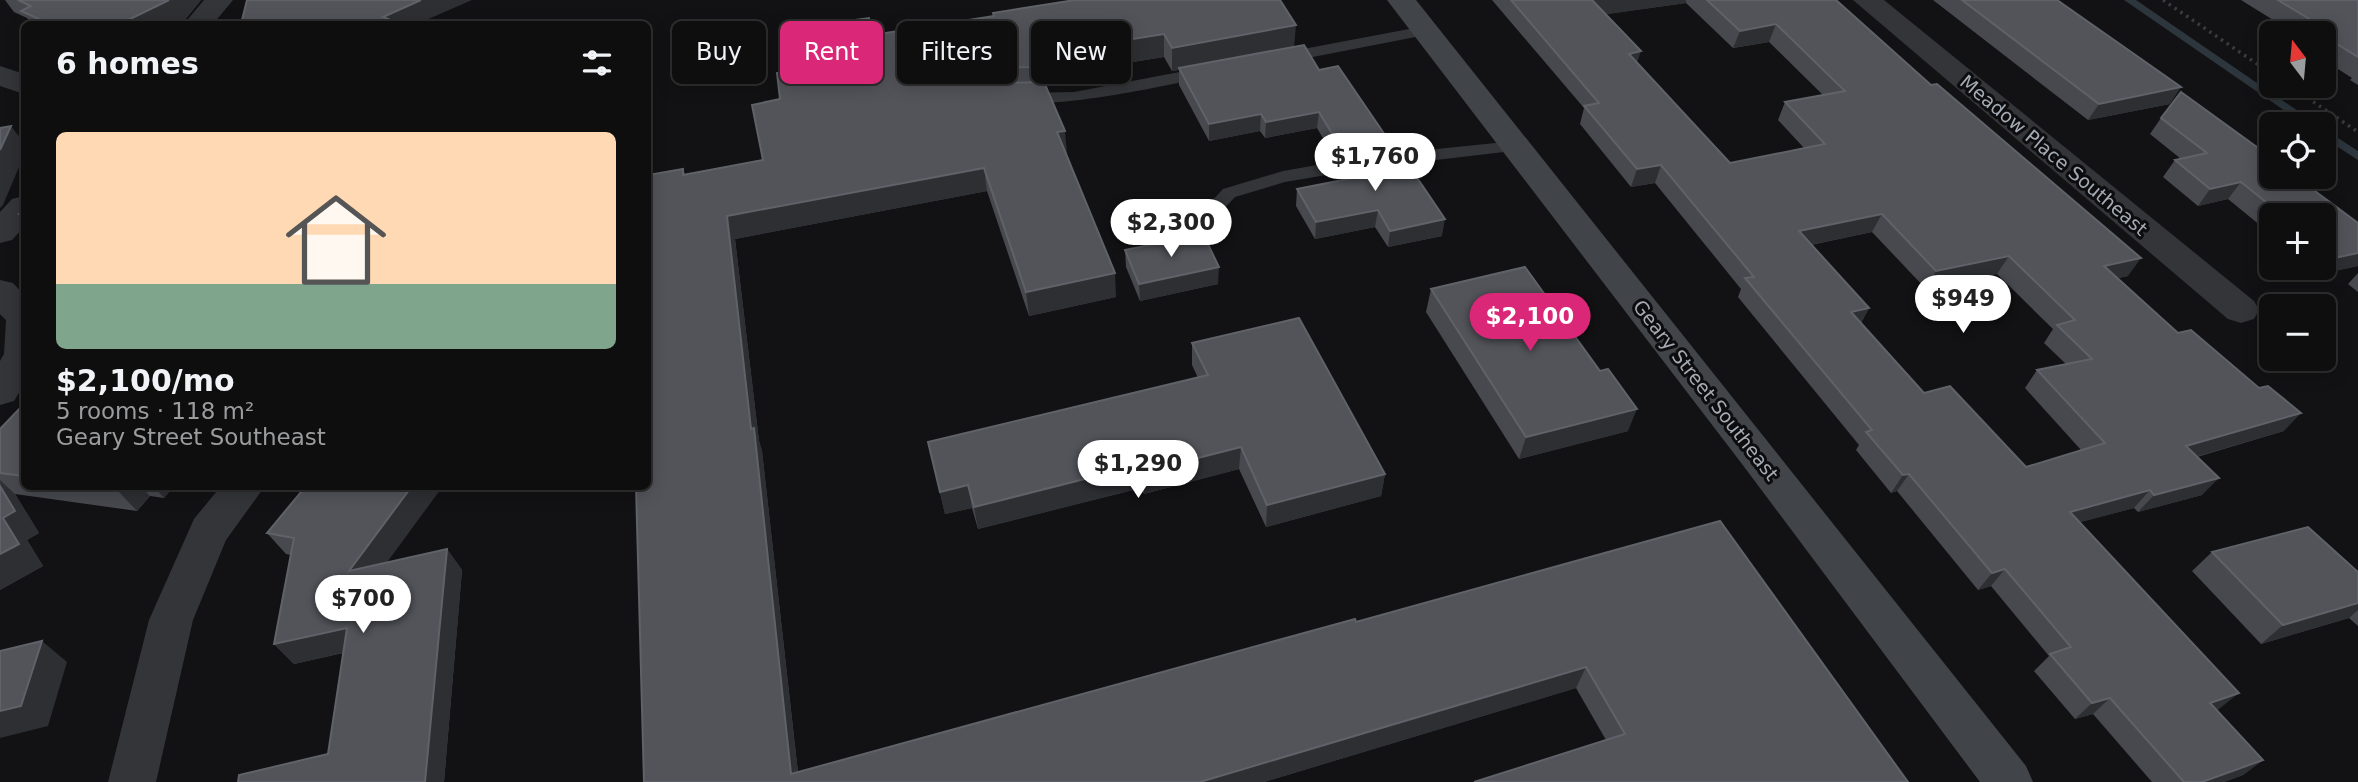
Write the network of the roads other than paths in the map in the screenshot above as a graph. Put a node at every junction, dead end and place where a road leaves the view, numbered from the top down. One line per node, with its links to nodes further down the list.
1 (219, 0): 4 (street)
2 (1401, 0): 5 (main road, Geary Street Southeast)
3 (1867, 0): 16 (street, Meadow Place Southeast)
4 (201, 21)
5 (1425, 31): 6 (lane); 11 (main road, Geary Street Southeast)
6 (1261, 62)
7 (1220, 70): 10 (lane)
8 (0, 75): 9 (street)
9 (21, 84)
10 (1008, 98)
11 (1516, 146): 13 (lane); 22 (main road, Geary Street Southeast)
12 (21, 210): 14 (street)
13 (1202, 221)
14 (0, 232)
15 (0, 292): 17 (street)
16 (2241, 310)
17 (21, 315)
18 (21, 359): 19 (street)
19 (0, 391)
20 (242, 490): 21 (street)
21 (132, 782)
22 (2009, 782)

